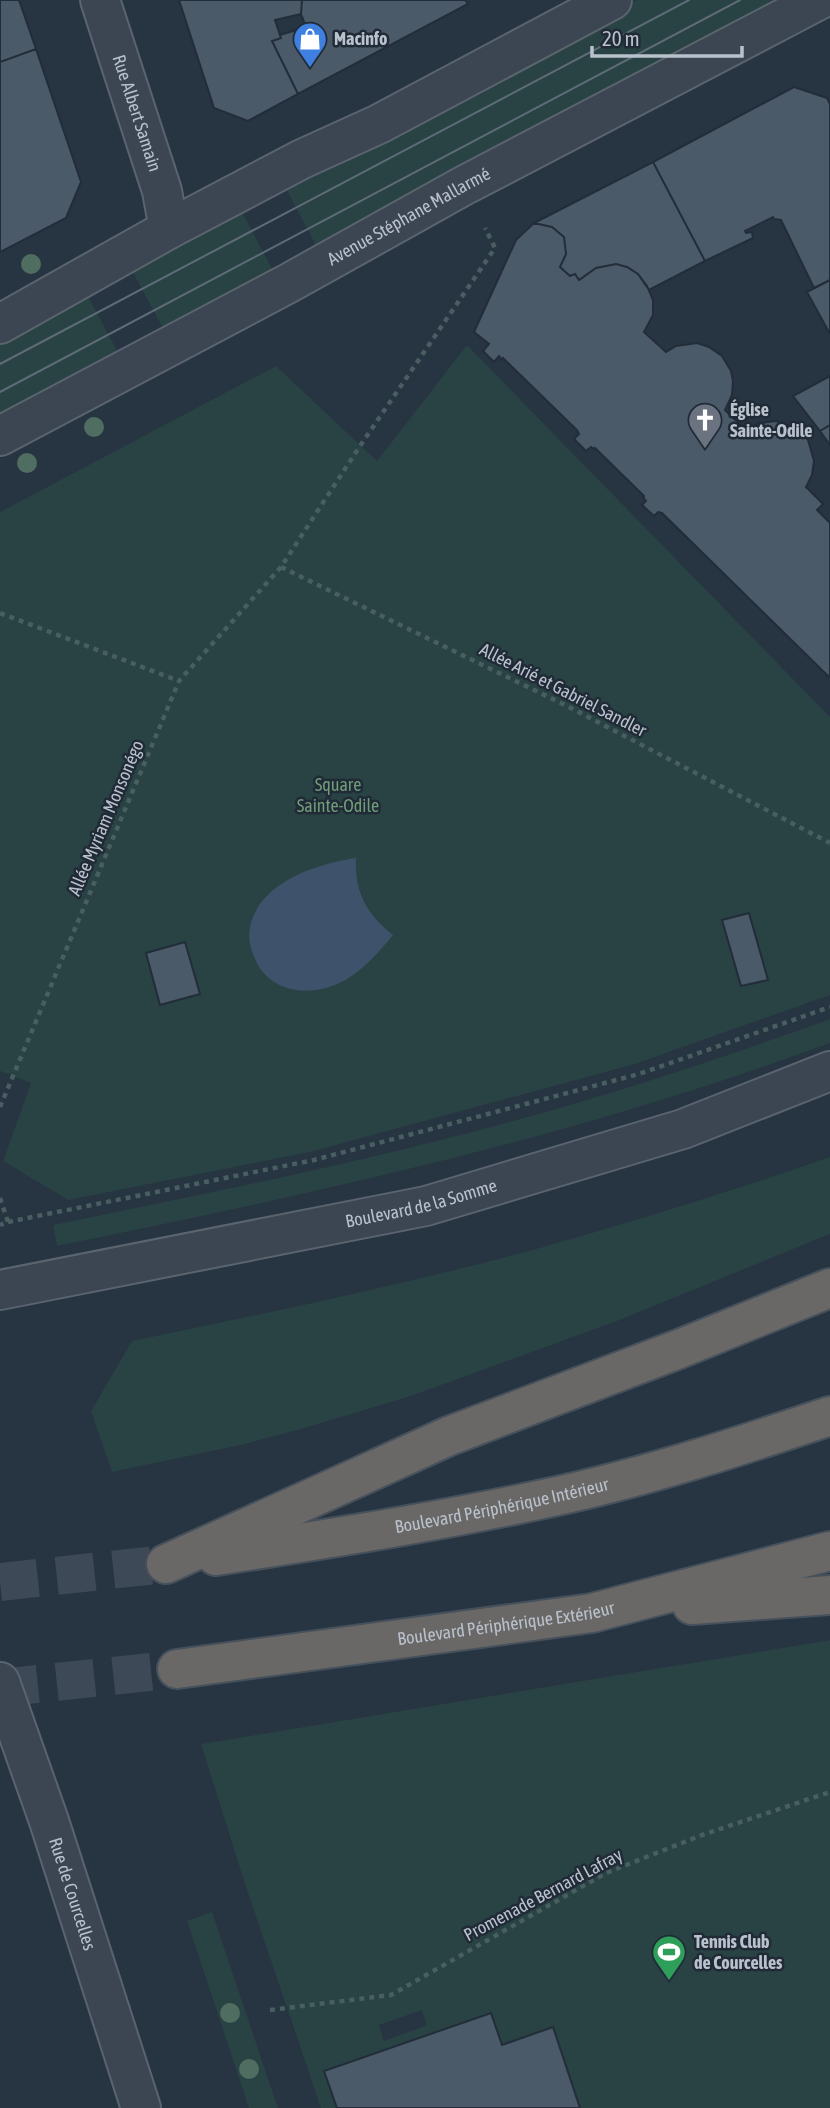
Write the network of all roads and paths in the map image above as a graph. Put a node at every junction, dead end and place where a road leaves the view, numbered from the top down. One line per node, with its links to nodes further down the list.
1 (100, 0): 5 (street, Rue Albert Samain)
2 (612, 0): 5 (street)
3 (819, 0): 7 (street, Avenue Stéphane Mallarmé)
4 (485, 228): 8 (path, Allée Myriam Monsonégo)
5 (169, 229): 6 (street)
6 (0, 324)
7 (0, 436)
8 (281, 568): 10 (path, Allée Myriam Monsonégo); 11 (path, Allée Arié et Gabriel Sandler)
9 (0, 612): 10 (path)
10 (180, 681): 14 (path, Allée Myriam Monsonégo)
11 (830, 843)
12 (830, 1007): 16 (path)
13 (830, 1071): 19 (street, Boulevard de la Somme)
14 (0, 1107)
15 (0, 1198): 16 (path)
16 (8, 1222): 17 (path)
17 (0, 1225)
18 (830, 1288): 20 (highway, Boulevard Périphérique Intérieur)
19 (0, 1290)
20 (830, 1416)
21 (830, 1551): 23 (highway, Boulevard Périphérique Extérieur)
22 (830, 1595): 23 (highway)
23 (592, 1613): 24 (highway, Boulevard Périphérique Extérieur)
24 (177, 1669)
25 (0, 1682): 28 (street, Rue de Courcelles)
26 (830, 1793): 27 (path, Promenade Bernard Lafray)
27 (270, 2010)
28 (141, 2108)

